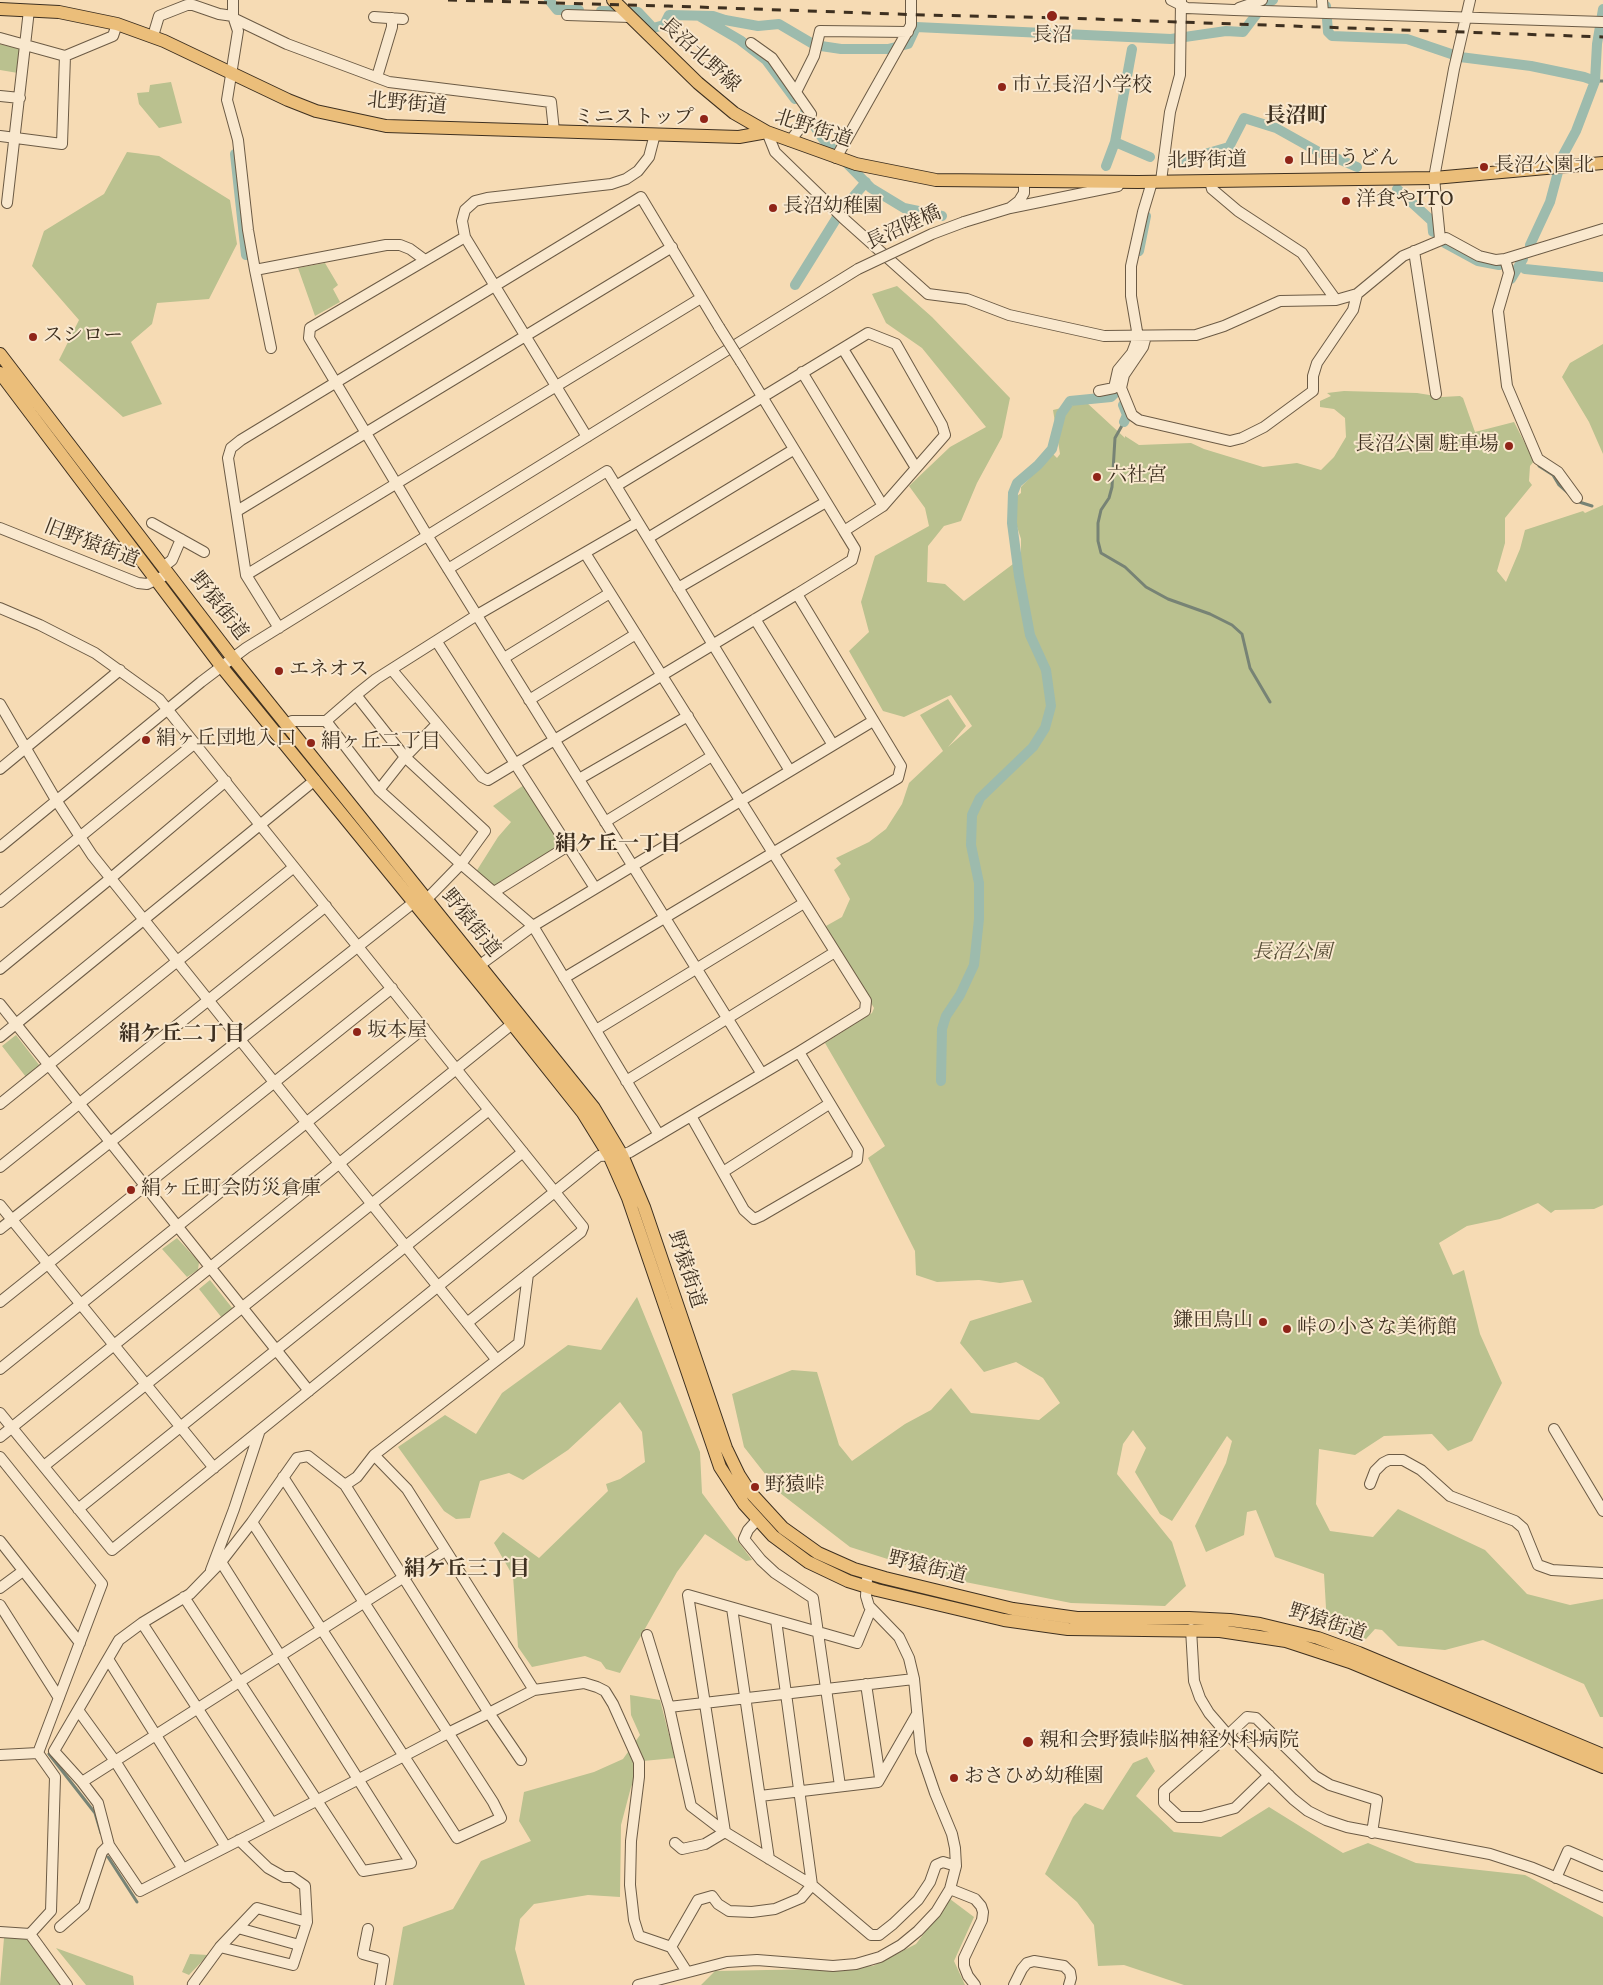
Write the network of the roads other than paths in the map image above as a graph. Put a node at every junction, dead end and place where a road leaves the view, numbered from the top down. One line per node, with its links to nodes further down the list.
1 (233, 0): 16 (street)
2 (613, 0): 15 (main road, 長沼北野線)
3 (911, 0): 20 (street)
4 (1171, 0): 8 (street)
5 (1262, 0): 11 (street)
6 (1322, 0): 12 (street)
7 (1470, 0): 17 (street)
8 (1181, 3): 11 (street); 44 (street)
9 (0, 9): 10 (main road, 北野街道)
10 (29, 10): 19 (main road, 北野街道); 24 (street)
11 (1234, 10): 12 (street)
12 (1323, 13): 17 (street)
13 (567, 15): 15 (street)
14 (374, 17): 27 (street)
15 (630, 17): 32 (main road, 長沼北野線)
16 (234, 18): 21 (street); 26 (street); 27 (street)
17 (1467, 18): 18 (street); 39 (street)
18 (1603, 22)
19 (117, 24): 21 (main road, 北野街道); 25 (street)
20 (908, 32): 28 (street); 37 (street)
21 (153, 36): 26 (main road, 北野街道)
22 (0, 38): 24 (street)
23 (751, 43): 28 (street)
24 (26, 46): 25 (street); 30 (street)
25 (65, 56): 35 (street)
26 (231, 74): 31 (main road, 北野街道); 54 (street)
27 (377, 78): 31 (street)
28 (796, 92): 36 (street)
29 (0, 96): 30 (street)
30 (20, 98): 35 (street)
31 (554, 131): 33 (main road, 北野街道)
32 (767, 132): 33 (main road, 北野街道); 36 (main road, 北野街道); 60 (street)
33 (655, 134): 48 (street)
34 (0, 136): 35 (street)
35 (15, 138): 41 (street)
36 (790, 141): 37 (main road, 北野街道)
37 (836, 158): 42 (main road, 北野街道)
38 (1603, 163): 39 (main road, 北野街道)
39 (1434, 178): 40 (main road, 北野街道); 49 (street)
40 (1210, 181): 44 (main road, 北野街道); 58 (street)
41 (5, 182): 45 (street)
42 (1024, 182): 43 (main road, 北野街道); 46 (street)
43 (1138, 182): 44 (main road, 北野街道); 46 (street, 長沼陸橋)
44 (1157, 182): 60 (street)
45 (8, 203)
46 (1010, 208): 72 (street, 長沼陸橋, bridge)
47 (1603, 229): 52 (street)
48 (465, 236): 53 (street); 55 (street)
49 (1440, 239): 51 (street); 52 (street)
50 (672, 247): 55 (street); 57 (street); 59 (street)
51 (1414, 251): 56 (street); 69 (street)
52 (1505, 259): 77 (street)
53 (424, 260): 54 (street); 66 (street)
54 (255, 270): 61 (street)
55 (495, 285): 59 (street); 66 (street)
56 (1357, 294): 58 (street); 60 (street)
57 (701, 298): 67 (street); 70 (street, bridge)
58 (1336, 300): 60 (street)
59 (526, 336): 67 (street); 71 (street)
60 (1142, 336): 68 (street)
61 (271, 348)
62 (843, 349): 64 (street); 74 (street); 74 (street)
63 (0, 354): 91 (main road, 野猿街道)
64 (802, 372): 70 (street); 79 (street)
65 (0, 373): 93 (main road, 野猿街道)
66 (336, 381): 71 (street); 80 (street)
67 (556, 386): 72 (street); 75 (street)
68 (1099, 391)
69 (1436, 394)
70 (762, 397): 73 (street); 76 (street)
71 (366, 434): 75 (street); 80 (street)
72 (587, 437): 85 (street, 長沼陸橋)
73 (793, 450): 78 (street); 86 (street)
74 (916, 468): 79 (street)
75 (396, 482): 85 (street); 92 (street)
76 (616, 486): 81 (street); 90 (street)
77 (1577, 498)
78 (826, 502): 84 (street); 94 (street)
79 (884, 506): 84 (street)
80 (236, 511): 92 (street)
81 (638, 522): 86 (street); 89 (street)
82 (152, 523): 87 (street)
83 (0, 528): 93 (street, 旧野猿街道)
84 (844, 531): 96 (street)
85 (427, 535): 90 (street); 100 (street, 長沼陸橋)
86 (648, 538): 94 (street)
87 (181, 539): 88 (street); 91 (street)
88 (204, 552)
89 (585, 553): 95 (street); 98 (street)
90 (448, 569): 98 (street)
91 (166, 571): 93 (street, 旧野猿街道); 104 (main road, 野猿街道)
92 (246, 575): 100 (street)
93 (156, 580): 106 (main road, 野猿街道)
94 (678, 588): 103 (street)
95 (610, 593): 101 (street); 105 (street)
96 (797, 594): 99 (street); 115 (street)
97 (0, 608): 107 (street)
98 (477, 615): 102 (street); 105 (street)
99 (755, 619): 103 (street); 121 (street)
100 (279, 628): 104 (street, 長沼陸橋)
101 (636, 634): 109 (street); 111 (street)
102 (437, 642): 108 (street); 125 (street)
103 (713, 644): 109 (street); 127 (street)
104 (232, 657): 106 (street, 長沼陸橋); 118 (main road, 野猿街道)
105 (504, 658): 111 (street)
106 (221, 666): 113 (street, 長沼陸橋); 129 (main road, 野猿街道)
107 (120, 670): 113 (street); 122 (street)
108 (392, 670): 110 (street); 117 (street)
109 (662, 675): 114 (street); 119 (street)
110 (356, 695): 116 (street); 124 (street)
111 (530, 700): 119 (street)
112 (0, 704): 122 (street)
113 (168, 709): 120 (street); 132 (street, 長沼陸橋)
114 (688, 716): 123 (street); 128 (street)
115 (873, 720): 121 (street); 139 (street)
116 (326, 722): 118 (street); 131 (street)
117 (437, 724): 124 (street); 125 (street)
118 (286, 725): 146 (main road, 野猿街道)
119 (554, 740): 125 (street); 128 (street)
120 (195, 743): 130 (street); 136 (street)
121 (833, 745): 127 (street)
122 (25, 748): 126 (street); 132 (street)
123 (712, 756): 133 (street); 134 (street)
124 (406, 757): 131 (street); 140 (street)
125 (515, 763): 137 (street)
126 (0, 769)
127 (790, 771): 133 (street)
128 (579, 779): 134 (street)
129 (315, 780): 135 (street); 148 (main road, 野猿街道)
130 (226, 782): 135 (street); 143 (street)
131 (379, 790): 140 (street)
132 (56, 800): 136 (street); 138 (street, 長沼陸橋)
133 (740, 801): 139 (street); 141 (street)
134 (605, 822): 141 (street)
135 (260, 824): 142 (street); 152 (street)
136 (80, 836): 143 (street); 147 (street)
137 (568, 846): 144 (street); 145 (street)
138 (0, 847)
139 (773, 853): 149 (street); 151 (street)
140 (461, 864): 145 (street); 146 (street)
141 (633, 866): 144 (street); 151 (street)
142 (294, 867): 150 (street); 156 (street)
143 (111, 878): 152 (street); 159 (street)
144 (595, 888): 153 (street)
145 (494, 892): 153 (street)
146 (426, 900): 157 (main road, 野猿街道)
147 (0, 902)
148 (413, 902): 154 (street); 165 (main road, 野猿街道)
149 (804, 902): 155 (street); 158 (street)
150 (326, 906): 154 (street); 162 (street)
151 (665, 917): 158 (street); 160 (street)
152 (144, 918): 156 (street); 166 (street)
153 (533, 926): 157 (street); 160 (street)
154 (358, 946): 161 (street); 170 (street)
155 (835, 952): 164 (street); 171 (street)
156 (178, 961): 162 (street); 172 (street)
157 (480, 965): 165 (main road, 野猿街道)
158 (696, 968): 164 (street); 168 (street)
159 (0, 969)
160 (564, 978): 168 (street)
161 (392, 988): 167 (street); 176 (street)
162 (209, 1000): 170 (street); 178 (street)
163 (0, 1004): 166 (street)
164 (728, 1019): 174 (street); 175 (street)
165 (517, 1020): 173 (street); 186 (main road, 野猿街道); 187 (main road, 野猿街道)
166 (16, 1024): 169 (street); 172 (street)
167 (424, 1028): 173 (street); 182 (street)
168 (596, 1030): 175 (street)
169 (0, 1037)
170 (240, 1039): 176 (street); 184 (street)
171 (799, 1052): 174 (street); 179 (street)
172 (48, 1065): 177 (street); 178 (street)
173 (456, 1069): 180 (street); 188 (street)
174 (762, 1074): 181 (street)
175 (626, 1081): 183 (street)
176 (274, 1082): 182 (street); 191 (street)
177 (0, 1104)
178 (79, 1104): 184 (street); 189 (street)
179 (829, 1104): 190 (street); 190 (street)
180 (489, 1110): 185 (street); 193 (street)
181 (691, 1116): 183 (street); 190 (street)
182 (306, 1122): 188 (street); 196 (street)
183 (659, 1135): 187 (street)
184 (110, 1142): 191 (street); 195 (street)
185 (523, 1152): 192 (street); 199 (street)
186 (609, 1155): 187 (street); 192 (street); 229 (main road, 野猿街道)
187 (622, 1155): 235 (main road, 野猿街道)
188 (340, 1162): 193 (street); 201 (street)
189 (0, 1167)
190 (723, 1172)
191 (145, 1186): 196 (street); 200 (street)
192 (555, 1192): 197 (street); 203 (street)
193 (372, 1204): 199 (street); 206 (street)
194 (0, 1205): 195 (street)
195 (12, 1220): 198 (street); 200 (street)
196 (177, 1226): 201 (street); 205 (street)
197 (583, 1227): 202 (street); 207 (street)
198 (0, 1230)
199 (406, 1246): 203 (street); 209 (street)
200 (48, 1264): 204 (street); 205 (street)
201 (210, 1267): 206 (street); 208 (street)
202 (528, 1274): 207 (street); 210 (street)
203 (438, 1287): 207 (street); 213 (street)
204 (0, 1302)
205 (80, 1304): 208 (street); 211 (street)
206 (242, 1307): 209 (street); 212 (street)
207 (467, 1323): 210 (street)
208 (114, 1345): 212 (street); 215 (street)
209 (276, 1350): 213 (street); 216 (street)
210 (496, 1359): 220 (street)
211 (0, 1368)
212 (146, 1384): 216 (street); 222 (street)
213 (309, 1391): 218 (street)
214 (0, 1413): 215 (street)
215 (12, 1427): 219 (street); 222 (street)
216 (180, 1427): 223 (street); 227 (street)
217 (1554, 1429): 228 (street)
218 (259, 1432): 223 (street); 237 (street)
219 (0, 1437)
220 (374, 1456): 226 (street); 232 (street)
221 (0, 1457): 252 (street)
222 (44, 1466): 227 (street)
223 (214, 1468): 227 (street)
224 (284, 1477): 226 (street); 230 (street); 242 (street)
225 (1370, 1484): 236 (street)
226 (344, 1485): 238 (street)
227 (78, 1509)
228 (1603, 1511)
229 (757, 1520): 239 (main road, 野猿街道); 250 (street)
230 (252, 1522): 233 (street); 249 (street)
231 (0, 1541): 234 (street)
232 (445, 1551): 238 (street); 259 (street)
233 (221, 1562): 237 (street); 253 (street)
234 (23, 1570): 240 (street); 252 (street)
235 (867, 1573): 239 (street); 274 (main road, 野猿街道)
236 (1603, 1573)
237 (209, 1574): 241 (street)
238 (404, 1578): 242 (street); 267 (street)
239 (866, 1587): 245 (street); 248 (main road, 野猿街道)
240 (0, 1588)
241 (184, 1597): 247 (street); 256 (street)
242 (364, 1603): 249 (street); 269 (street)
243 (0, 1605): 261 (street)
244 (732, 1608): 246 (street); 262 (street); 263 (street)
245 (871, 1609): 250 (street); 255 (street)
246 (776, 1620): 250 (street); 260 (street)
247 (142, 1622): 254 (street); 265 (street)
248 (1190, 1629): 271 (street); 278 (main road, 野猿街道)
249 (322, 1630): 253 (street); 275 (street)
250 (818, 1632): 258 (street)
251 (647, 1635): 264 (street)
252 (80, 1643): 261 (street)
253 (281, 1656): 256 (street); 281 (street)
254 (108, 1659): 266 (street); 270 (street)
255 (914, 1679): 257 (street); 268 (street)
256 (239, 1682): 265 (street); 286 (street)
257 (866, 1684): 258 (street); 280 (street)
258 (826, 1689): 260 (street); 283 (street)
259 (534, 1690): 267 (street); 310 (street)
260 (786, 1693): 262 (street); 284 (street)
261 (59, 1698): 272 (street)
262 (746, 1698): 263 (street); 285 (street)
263 (706, 1702): 264 (street); 288 (street)
264 (669, 1707): 288 (street)
265 (198, 1709): 270 (street); 287 (street)
266 (78, 1710): 277 (street); 282 (street)
267 (489, 1713): 269 (street); 276 (street)
268 (917, 1714): 280 (street); 295 (street)
269 (448, 1733): 275 (street); 275 (street)
270 (156, 1735): 277 (street); 293 (street)
271 (1228, 1736): 279 (street); 279 (street); 289 (street)
272 (38, 1753): 273 (street); 307 (street)
273 (0, 1755)
274 (1603, 1755)
275 (404, 1756): 281 (street)
276 (522, 1760)
277 (115, 1761): 282 (street); 297 (street)
278 (1603, 1767)
279 (1269, 1775): 289 (street)
280 (880, 1778): 283 (street)
281 (358, 1779): 286 (street); 286 (street)
282 (82, 1782): 292 (street)
283 (840, 1786): 284 (street)
284 (799, 1792): 285 (street); 299 (street)
285 (760, 1796): 294 (street)
286 (316, 1801): 287 (street)
287 (272, 1824): 290 (street)
288 (724, 1832): 291 (street); 294 (street)
289 (1372, 1833): 298 (street)
290 (239, 1840): 293 (street); 302 (street)
291 (675, 1843)
292 (110, 1845): 297 (street); 303 (street)
293 (226, 1847): 297 (street)
294 (769, 1859): 299 (street)
295 (956, 1866): 299 (street); 300 (street)
296 (1603, 1866): 298 (street)
297 (183, 1869)
298 (1556, 1878): 301 (street)
299 (812, 1885): 310 (street)
300 (950, 1889): 311 (street); 316 (street)
301 (1603, 1897)
302 (307, 1922): 304 (street); 308 (street)
303 (60, 1927)
304 (238, 1928): 308 (street); 309 (street)
305 (368, 1929): 314 (street)
306 (0, 1932): 307 (street)
307 (30, 1934): 312 (street)
308 (300, 1945): 309 (street)
309 (220, 1947): 313 (street)
310 (671, 1947): 311 (street)
311 (687, 1972): 315 (street)
312 (67, 1985)
313 (194, 1985)
314 (380, 1985)
315 (638, 1985)
316 (975, 1985)
317 (1014, 1985): 318 (street)
318 (1069, 1985)

